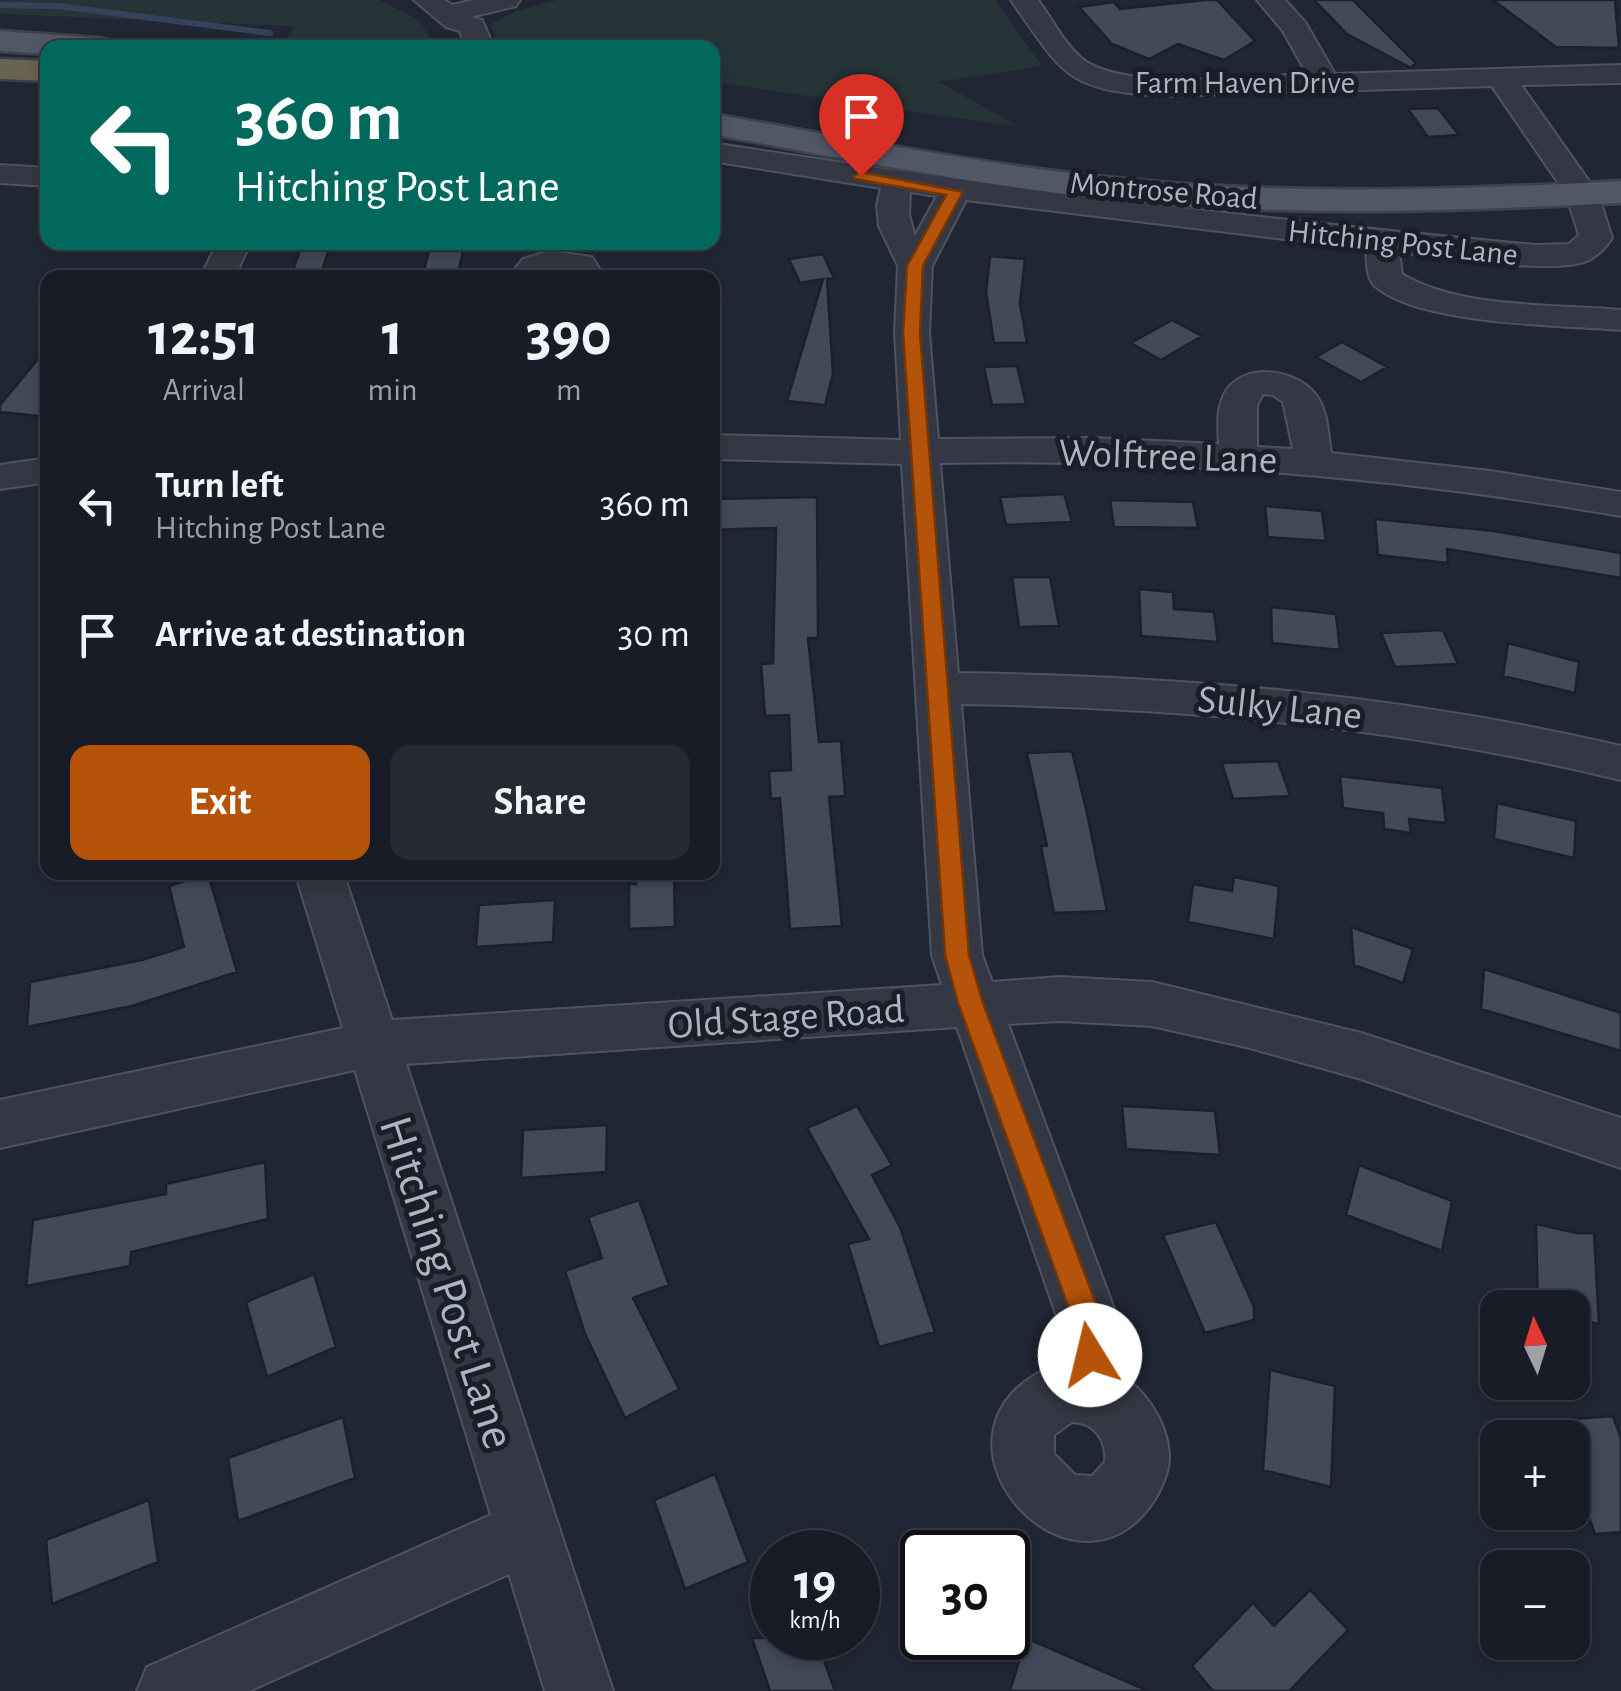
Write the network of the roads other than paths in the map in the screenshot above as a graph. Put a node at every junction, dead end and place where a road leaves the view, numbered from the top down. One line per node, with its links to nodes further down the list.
1 (507, 0): 4 (street)
2 (1024, 0): 14 (street, Farm Haven Drive)
3 (1270, 0): 14 (street)
4 (445, 21): 5 (street)
5 (477, 40)
6 (0, 41): 7 (main road)
7 (40, 44)
8 (0, 58): 9 (main road)
9 (40, 61)
10 (0, 68): 11 (highway)
11 (40, 70)
12 (1621, 74): 13 (street, Farm Haven Drive)
13 (1501, 78): 14 (street, Farm Haven Drive); 21 (street)
14 (1326, 82)
15 (720, 101): 21 (main road, Montrose Road)
16 (720, 125): 21 (main road, Montrose Road)
17 (720, 153): 22 (street, Hitching Post Lane)
18 (1621, 164): 21 (main road, Montrose Road)
19 (0, 174): 20 (street)
20 (40, 176)
21 (1574, 180): 24 (main road, Montrose Road); 25 (street, Hitching Post Lane)
22 (898, 182): 23 (street, Hitching Post Lane); 26 (street)
23 (956, 192): 25 (street, Hitching Post Lane); 26 (street)
24 (1621, 192)
25 (1380, 242): 29 (street)
26 (915, 266): 31 (street)
27 (533, 270): 28 (street)
28 (584, 270)
29 (1621, 320)
30 (720, 447): 31 (street, Wolftree Lane)
31 (918, 449): 32 (street, Wolftree Lane); 37 (street)
32 (1239, 456): 33 (street, Wolftree Lane); 33 (street)
33 (1314, 462): 36 (street, Wolftree Lane)
34 (40, 471): 35 (street)
35 (0, 476)
36 (1621, 504)
37 (935, 688): 38 (street, Sulky Lane); 40 (street)
38 (1621, 763)
39 (322, 880): 41 (street, Hitching Post Lane)
40 (971, 1003): 41 (street, Old Stage Road); 43 (street, Old Stage Road); 44 (street)
41 (374, 1044): 42 (street, Old Stage Road); 45 (street, Hitching Post Lane)
42 (0, 1124)
43 (1621, 1144)
44 (1087, 1392)
45 (528, 1532): 46 (street); 47 (street, Hitching Post Lane)
46 (171, 1691)
47 (579, 1691)

